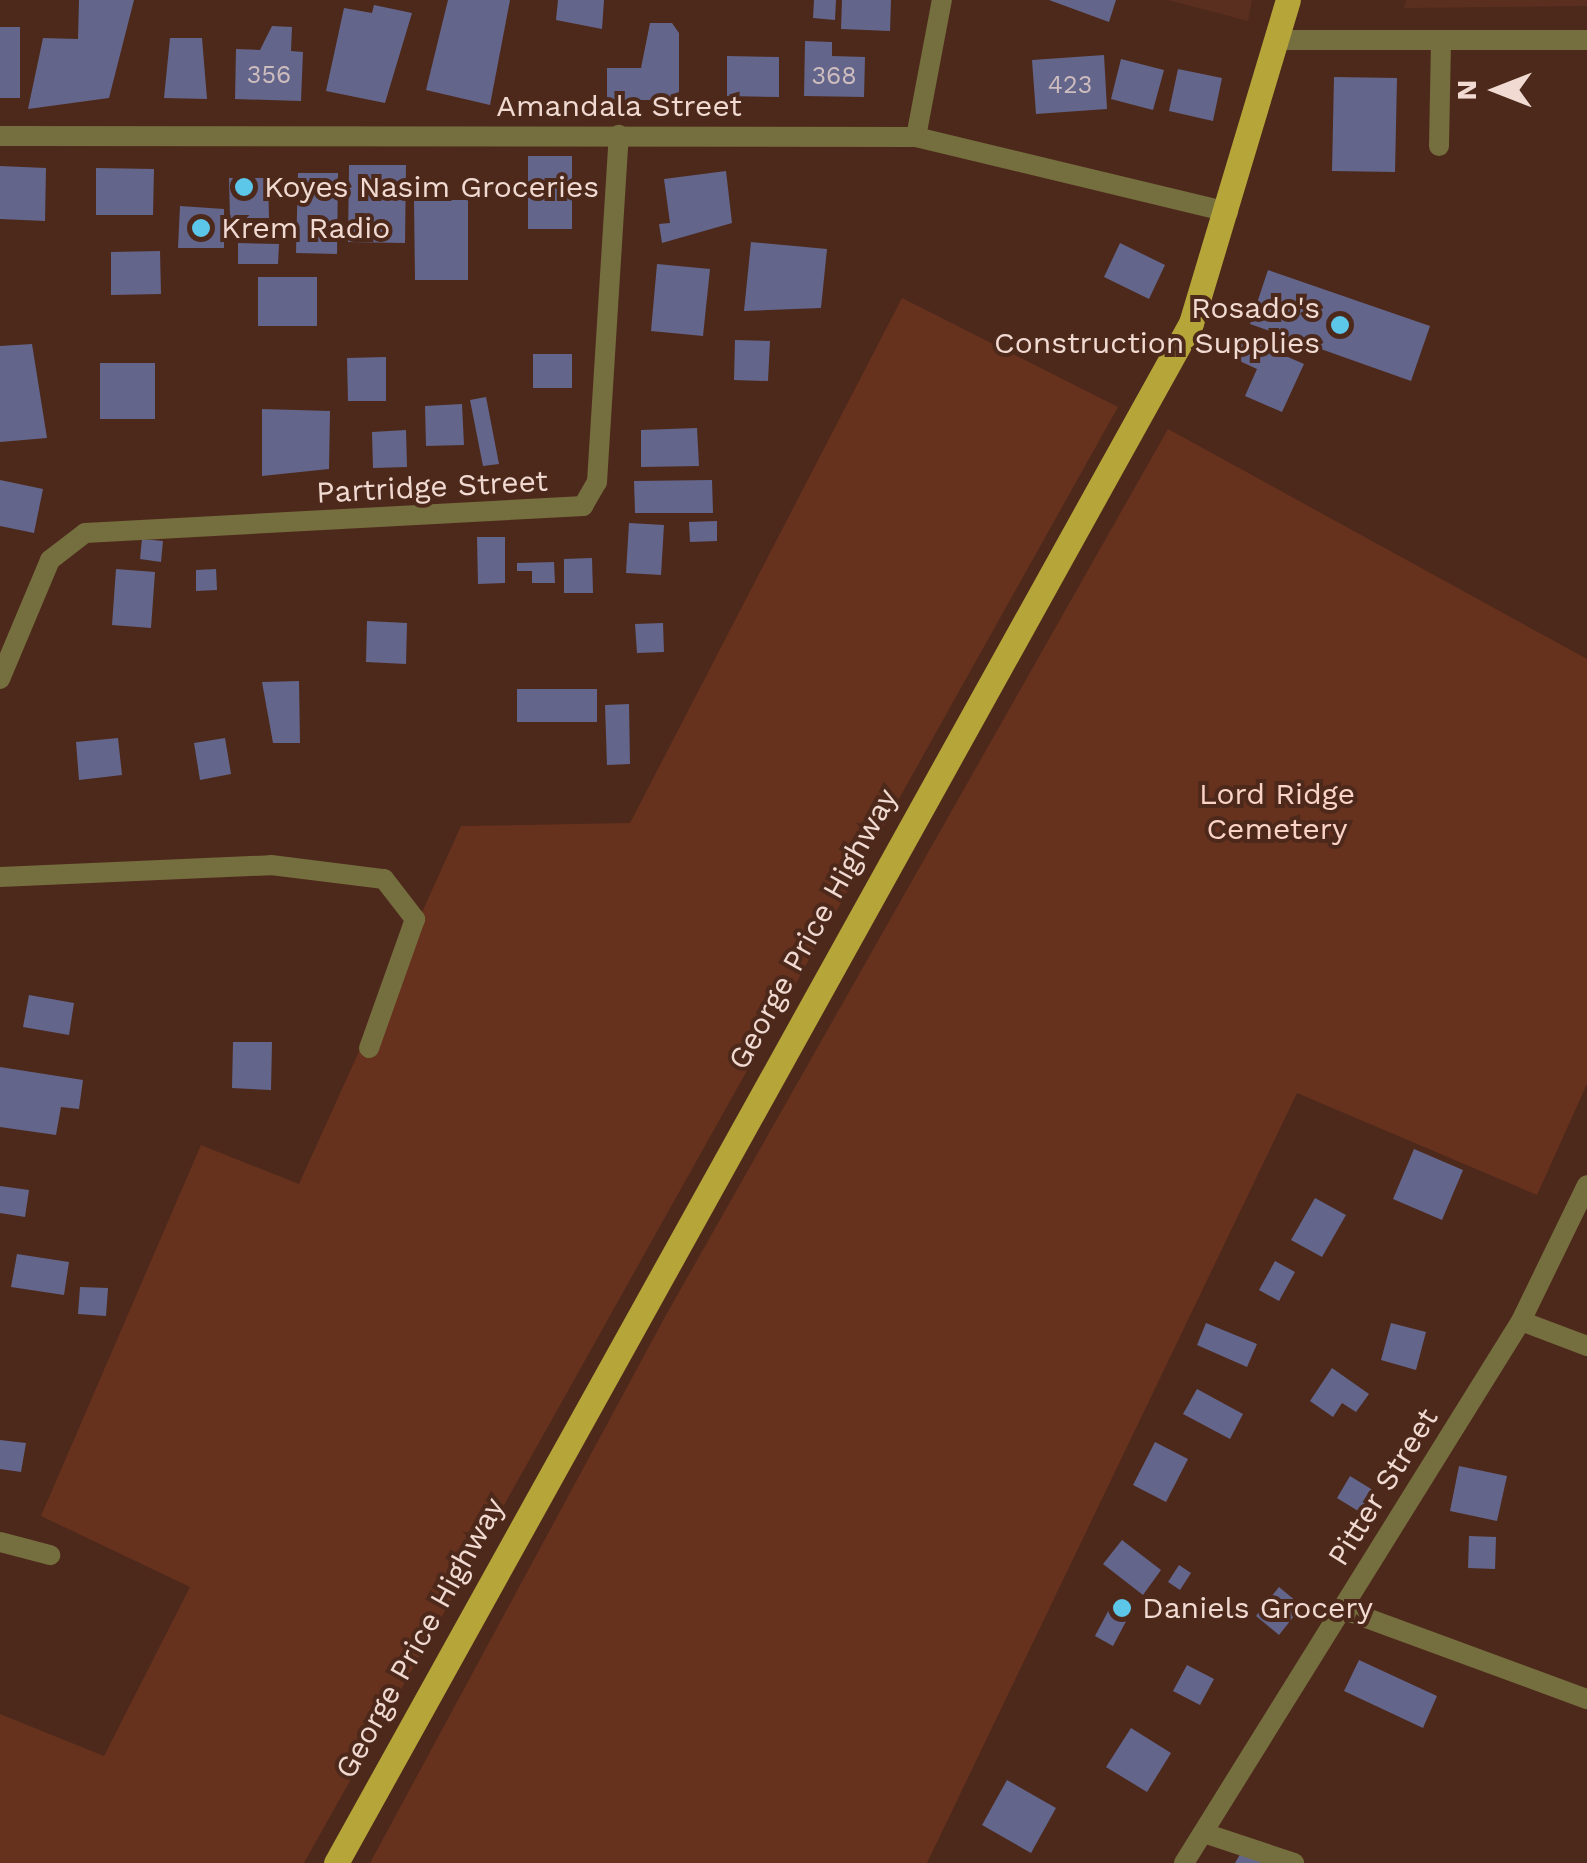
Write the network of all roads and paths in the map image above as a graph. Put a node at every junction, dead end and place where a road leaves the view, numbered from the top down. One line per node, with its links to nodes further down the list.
1 (942, 0): 8 (street)
2 (1287, 1): 3 (main road, George Price Highway)
3 (1276, 40): 4 (street); 10 (main road, George Price Highway)
4 (1441, 40): 5 (street); 9 (street)
5 (1587, 40)
6 (619, 135): 7 (street, Amandala Street); 8 (street, Amandala Street); 11 (street, Partridge Street)
7 (0, 136)
8 (916, 137): 10 (street, Amandala Street)
9 (1439, 146)
10 (1228, 212): 22 (main road, George Price Highway)
11 (0, 679)
12 (0, 877): 13 (street)
13 (370, 1048)
14 (1587, 1185): 15 (street, Pitter Street)
15 (1521, 1321): 16 (street); 19 (street, Pitter Street)
16 (1587, 1346)
17 (0, 1542): 18 (street)
18 (50, 1556)
19 (1342, 1609): 20 (street); 21 (street, Pitter Street)
20 (1587, 1699)
21 (1204, 1833): 23 (street, Pitter Street); 24 (street)
22 (336, 1863)
23 (1184, 1863)
24 (1294, 1863)

